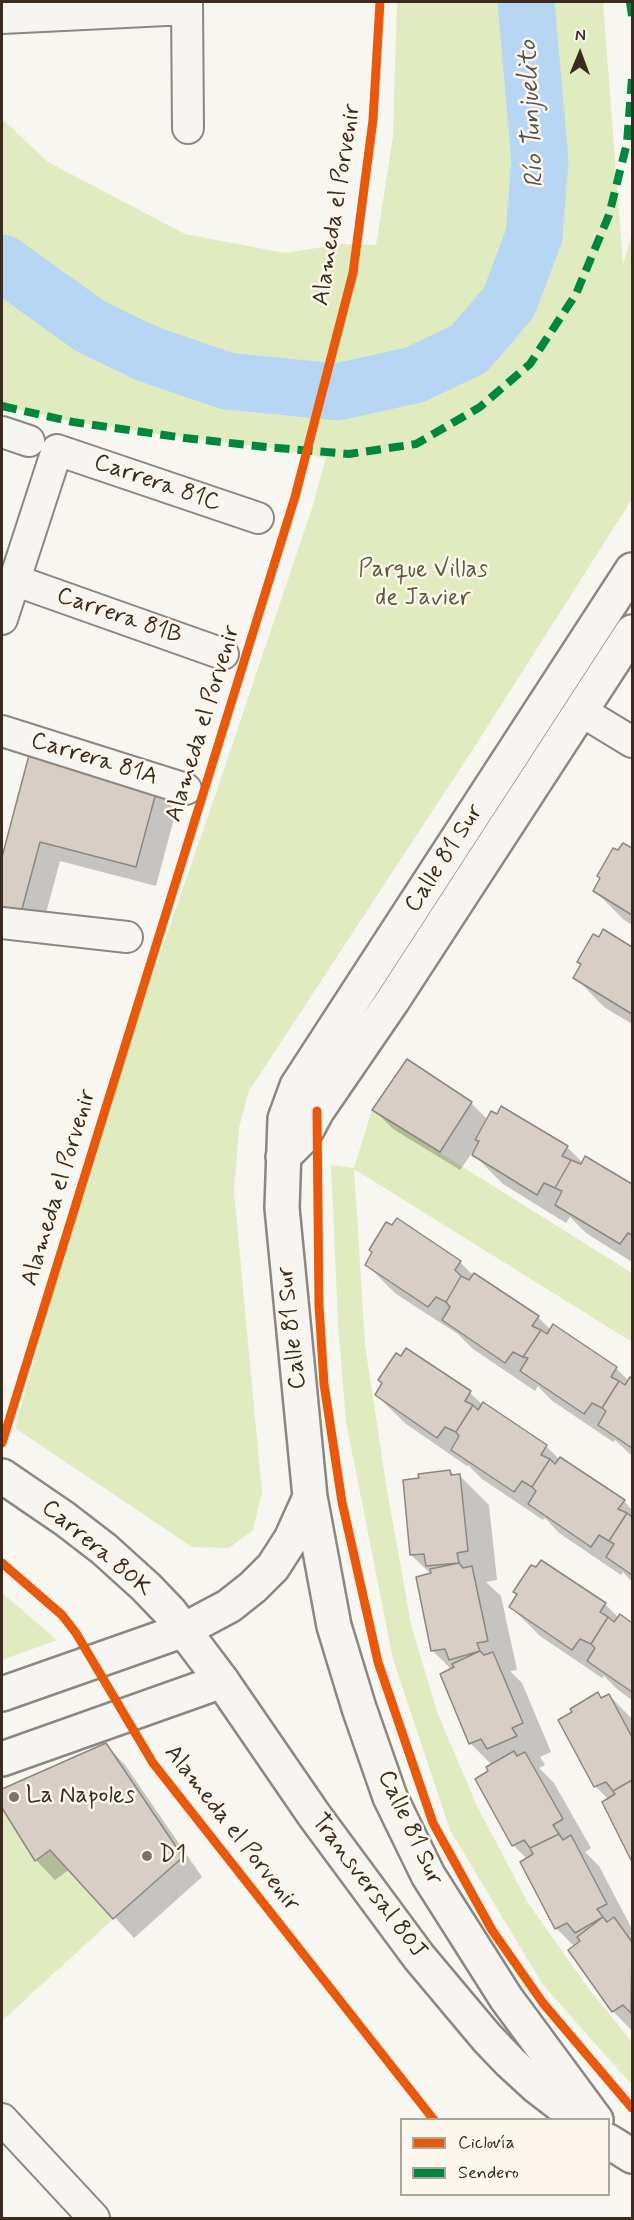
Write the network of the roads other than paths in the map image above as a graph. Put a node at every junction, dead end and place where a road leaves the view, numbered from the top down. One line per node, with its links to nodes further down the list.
1 (187, 5): 2 (street); 3 (street)
2 (2, 18)
3 (188, 128)
4 (258, 518): 6 (street, Carrera 81C)
5 (633, 570): 16 (street, Calle 81 Sur)
6 (14, 580): 7 (street); 9 (street, Carrera 81B)
7 (2, 619)
8 (633, 632): 10 (street, Calle 81 Sur)
9 (223, 654)
10 (581, 711): 12 (street); 16 (street, Calle 81 Sur)
11 (2, 731): 13 (street, Carrera 81A)
12 (633, 742)
13 (186, 789)
14 (2, 923): 15 (street)
15 (127, 937)
16 (283, 1157): 18 (street, Calle 81 Sur)
17 (2, 1476): 19 (street, Carrera 80K)
18 (310, 1497): 19 (street, Calle 81 Sur); 24 (street, Calle 81 Sur)
19 (184, 1630): 20 (street, Transversal 80J); 21 (street, Calle 81 Sur)
20 (222, 1681): 22 (street); 23 (street, Transversal 80J)
21 (2, 1694)
22 (2, 1759)
23 (577, 2118)
24 (595, 2118)
25 (2, 2119): 26 (street)
26 (94, 2218)

